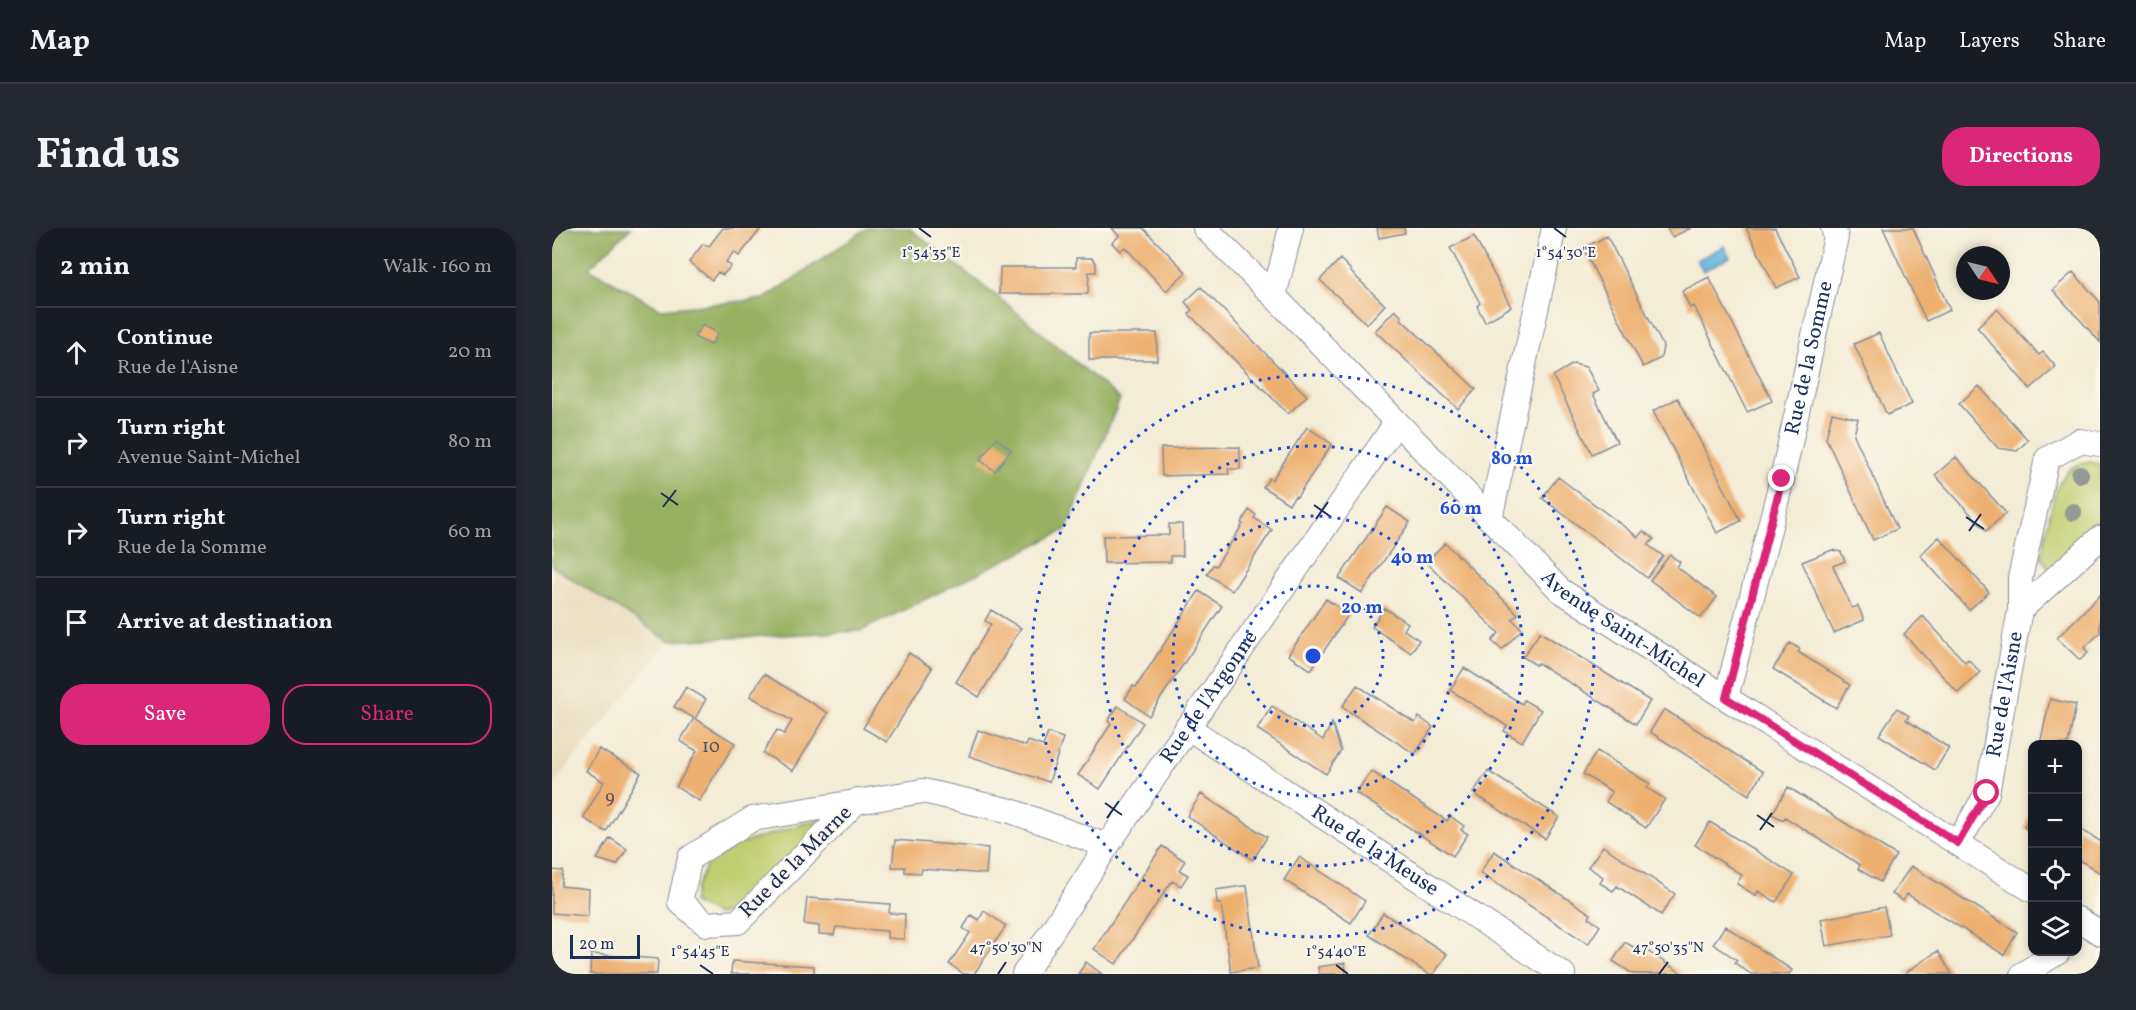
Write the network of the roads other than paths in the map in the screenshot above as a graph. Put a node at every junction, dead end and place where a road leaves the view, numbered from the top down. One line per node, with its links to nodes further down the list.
1 (1205, 228): 5 (street, Avenue Saint-Michel)
2 (1291, 228): 5 (street)
3 (1554, 228): 8 (street)
4 (1833, 228): 11 (street, Rue de la Somme)
5 (1274, 296): 6 (street, Avenue Saint-Michel)
6 (1396, 423): 8 (street, Avenue Saint-Michel); 12 (street, Rue de l'Argonne)
7 (2100, 444): 10 (street, Rue de l'Aisne)
8 (1490, 519): 11 (street, Avenue Saint-Michel)
9 (2100, 538): 10 (street, Rue de l'Aisne)
10 (2020, 610): 14 (street, Rue de l'Aisne)
11 (1726, 698): 14 (street, Avenue Saint-Michel)
12 (1187, 727): 15 (street, Rue de l'Argonne); 19 (street, Rue de la Meuse)
13 (858, 800): 13 (street, Rue de la Marne); 15 (street, Rue de la Marne)
14 (1958, 843): 16 (street, Avenue Saint-Michel)
15 (1107, 846): 18 (street, Rue de l'Argonne)
16 (2028, 887)
17 (2050, 956): 20 (street)
18 (1024, 974)
19 (1563, 974)
20 (2023, 974)

